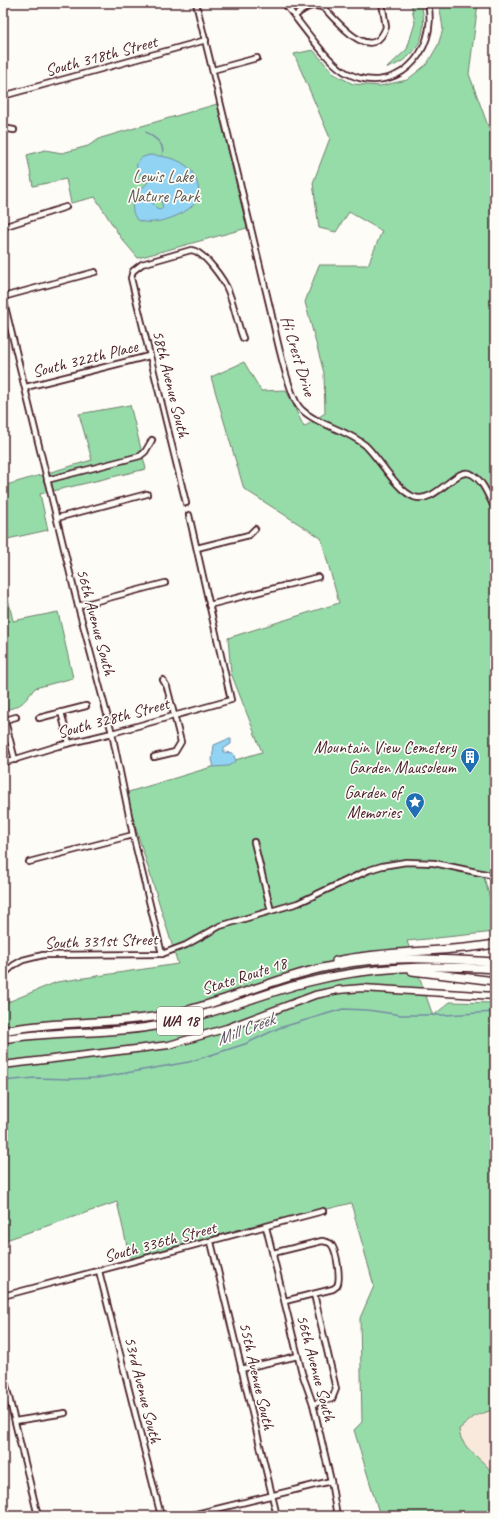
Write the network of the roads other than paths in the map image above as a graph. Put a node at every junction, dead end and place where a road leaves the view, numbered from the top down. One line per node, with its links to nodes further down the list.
1 (196, 3): 6 (street)
2 (284, 3): 5 (street)
3 (382, 3): 5 (street)
4 (428, 3): 5 (street)
5 (295, 16)
6 (206, 40): 8 (street); 9 (street, South 318th Street)
7 (257, 58): 8 (street)
8 (213, 70): 23 (street, Hi Crest Drive)
9 (3, 96)
10 (3, 128): 11 (street)
11 (14, 130)
12 (66, 207): 13 (street)
13 (3, 227)
14 (96, 272): 15 (street)
15 (3, 298): 18 (street, 56th Avenue South)
16 (243, 338): 17 (street, 58th Avenue South)
17 (149, 356): 18 (street, South 322th Place); 22 (street, 58th Avenue South)
18 (26, 387): 20 (street, 56th Avenue South)
19 (152, 440): 20 (street)
20 (48, 480): 25 (street, 56th Avenue South)
21 (147, 494): 25 (street)
22 (186, 503)
23 (495, 509)
24 (189, 516): 27 (street)
25 (57, 518): 31 (street, 56th Avenue South)
26 (255, 529): 27 (street)
27 (197, 548): 30 (street)
28 (318, 577): 30 (street)
29 (165, 583): 31 (street)
30 (209, 605): 36 (street, South 328th Street)
31 (78, 606): 40 (street, 56th Avenue South)
32 (163, 680): 36 (street)
33 (86, 706): 34 (street)
34 (61, 712): 38 (street); 41 (street)
35 (3, 713): 39 (street)
36 (174, 716): 40 (street, South 328th Street); 42 (street)
37 (16, 717): 39 (street)
38 (39, 718)
39 (5, 720): 43 (street)
40 (112, 733): 41 (street, South 328th Street); 45 (street, 56th Avenue South)
41 (69, 743): 43 (street, South 328th Street)
42 (154, 757)
43 (15, 760): 44 (street, South 328th Street)
44 (3, 763)
45 (133, 835): 47 (street); 51 (street, 56th Avenue South)
46 (254, 842): 49 (street)
47 (29, 862)
48 (495, 876): 49 (street, South 331st Street)
49 (270, 912): 51 (street, South 331st Street)
50 (495, 944): 56 (highway)
51 (162, 954): 55 (street, South 331st Street)
52 (495, 962): 56 (highway, State Route 18 / WA 18)
53 (388, 969): 54 (highway, State Route 18 / WA 18); 57 (highway); 60 (highway, State Route 18 / WA 18)
54 (495, 969)
55 (3, 975)
56 (280, 980): 59 (highway, State Route 18 / WA 18)
57 (495, 981)
58 (495, 996): 61 (main road)
59 (3, 1031)
60 (3, 1039)
61 (3, 1065)
62 (323, 1211): 63 (street, South 336th Street)
63 (266, 1227): 64 (street, South 336th Street); 65 (street, 56th Avenue South)
64 (211, 1242): 66 (street, South 336th Street); 71 (street, 55th Avenue South)
65 (273, 1253): 67 (street); 69 (street, 56th Avenue South)
66 (99, 1271): 68 (street, South 336th Street); 79 (street, 53rd Avenue South)
67 (314, 1294): 69 (street); 73 (street)
68 (3, 1296)
69 (285, 1301): 70 (street, 56th Avenue South)
70 (298, 1356): 71 (street); 73 (street, 56th Avenue South)
71 (241, 1368): 77 (street, 55th Avenue South)
72 (3, 1372): 75 (street)
73 (313, 1404): 76 (street, 56th Avenue South)
74 (65, 1413): 75 (street)
75 (15, 1421): 78 (street)
76 (331, 1481): 77 (street); 82 (street, 56th Avenue South)
77 (272, 1495): 80 (street); 81 (street, 55th Avenue South)
78 (38, 1516)
79 (161, 1516)
80 (188, 1516)
81 (277, 1516)
82 (337, 1516)

